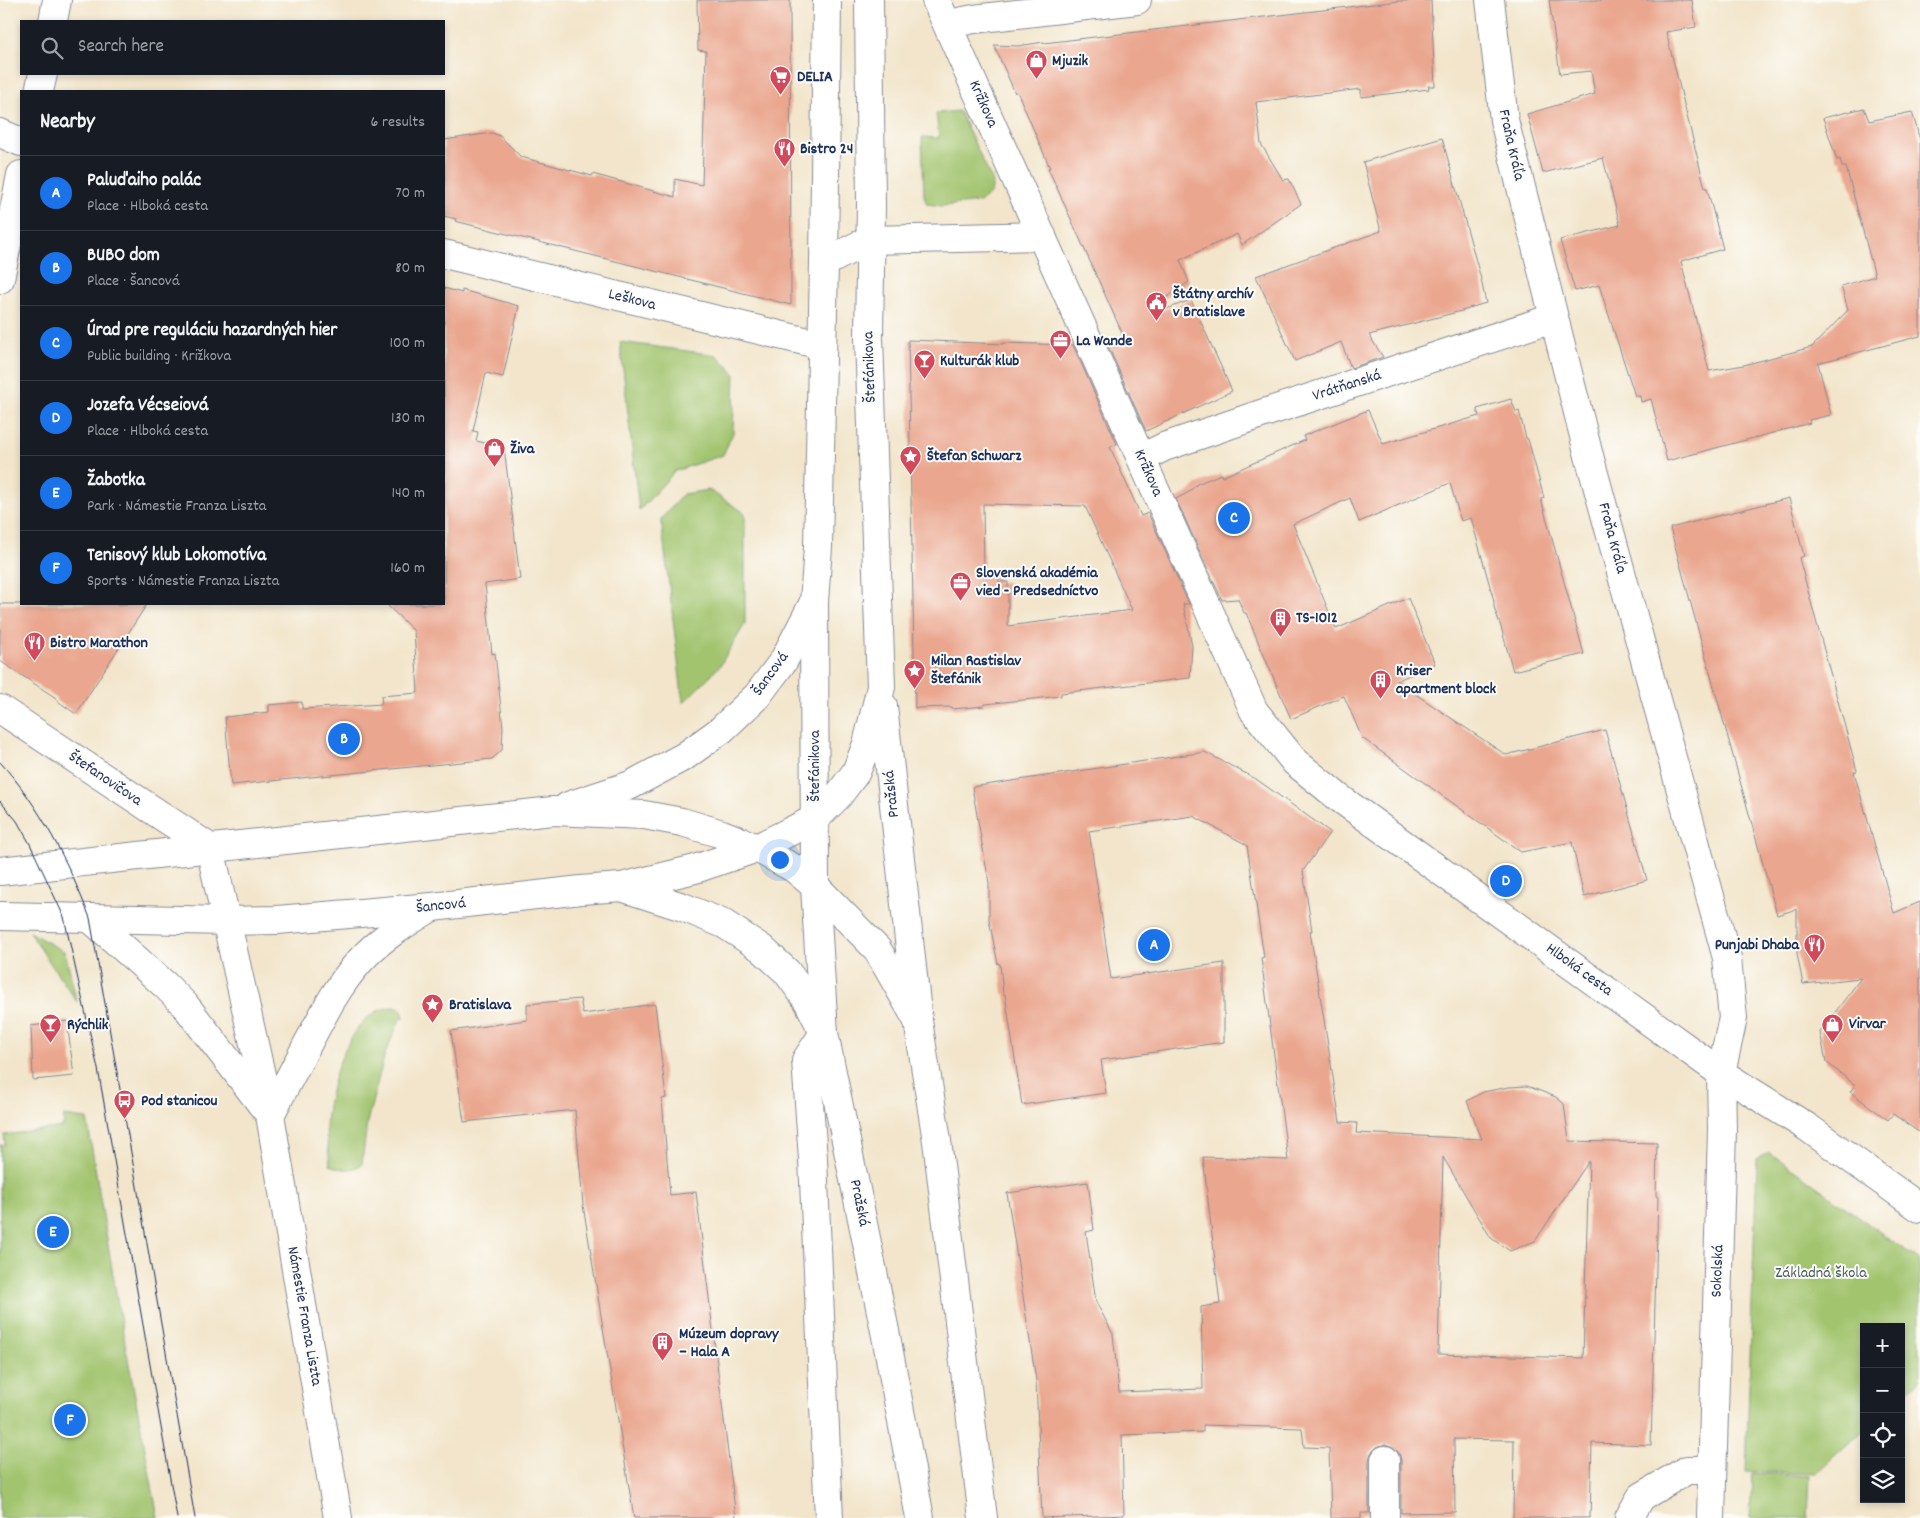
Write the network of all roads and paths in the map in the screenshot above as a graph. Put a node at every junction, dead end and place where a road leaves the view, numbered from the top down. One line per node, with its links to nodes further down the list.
1 (57, 0): 7 (street)
2 (827, 0): 17 (street, Štefánikova)
3 (869, 0): 15 (street, Štefánikova)
4 (936, 0): 8 (street, Križkova)
5 (1138, 0): 8 (street)
6 (1490, 0): 19 (street, Fraňa Kráľa)
7 (53, 20)
8 (948, 24): 14 (street, Križkova)
9 (43, 75): 10 (street)
10 (39, 90)
11 (0, 133): 12 (street)
12 (20, 142)
13 (20, 180): 18 (street)
14 (1042, 236): 15 (street); 21 (street, Križkova)
15 (870, 240): 17 (street); 23 (street, Štefánikova)
16 (445, 254): 20 (street, Leškova)
17 (824, 264): 20 (street, Štefánikova)
18 (0, 280)
19 (1553, 318): 21 (street, Vrátňanská); 39 (street, Fraňa Kráľa)
20 (821, 345): 22 (street, Štefánikova)
21 (1142, 458): 25 (street, Križkova)
22 (814, 602): 26 (street, Šancová); 27 (street, Štefánikova)
23 (881, 687): 27 (street, Štefánikova); 37 (street, Pražská)
24 (0, 709): 28 (street, Štefanovičova)
25 (1254, 711): 39 (street, Hlboká cesta)
26 (553, 812): 28 (street, Šancová); 29 (street, Šancová)
27 (815, 819): 29 (street); 31 (street, Pražská)
28 (210, 848): 30 (street, Šancová); 36 (street, Námestie Franza Liszta)
29 (758, 848): 31 (street, Šancová); 32 (street)
30 (0, 871)
31 (815, 886): 37 (street, Pražská); 38 (street, Pražská)
32 (621, 887): 33 (street, Šancová); 38 (street, Šancová)
33 (432, 907): 36 (street, Šancová); 40 (street)
34 (0, 916): 35 (street, Šancová)
35 (90, 918): 36 (street, Šancová); 40 (street, Námestie Franza Liszta)
36 (227, 921): 40 (street, Námestie Franza Liszta)
37 (918, 1020): 47 (street, Pražská)
38 (824, 1033): 45 (street); 46 (street, Pražská)
39 (1721, 1073): 41 (street, Hlboká cesta); 43 (street, Sokolská)
40 (270, 1115): 44 (street, Námestie Franza Liszta)
41 (1920, 1208)
42 (1385, 1460): 48 (street)
43 (1712, 1470): 49 (street); 50 (street, Sokolská)
44 (338, 1518)
45 (829, 1518)
46 (920, 1518)
47 (983, 1518)
48 (1386, 1518)
49 (1629, 1518)
50 (1711, 1518)

